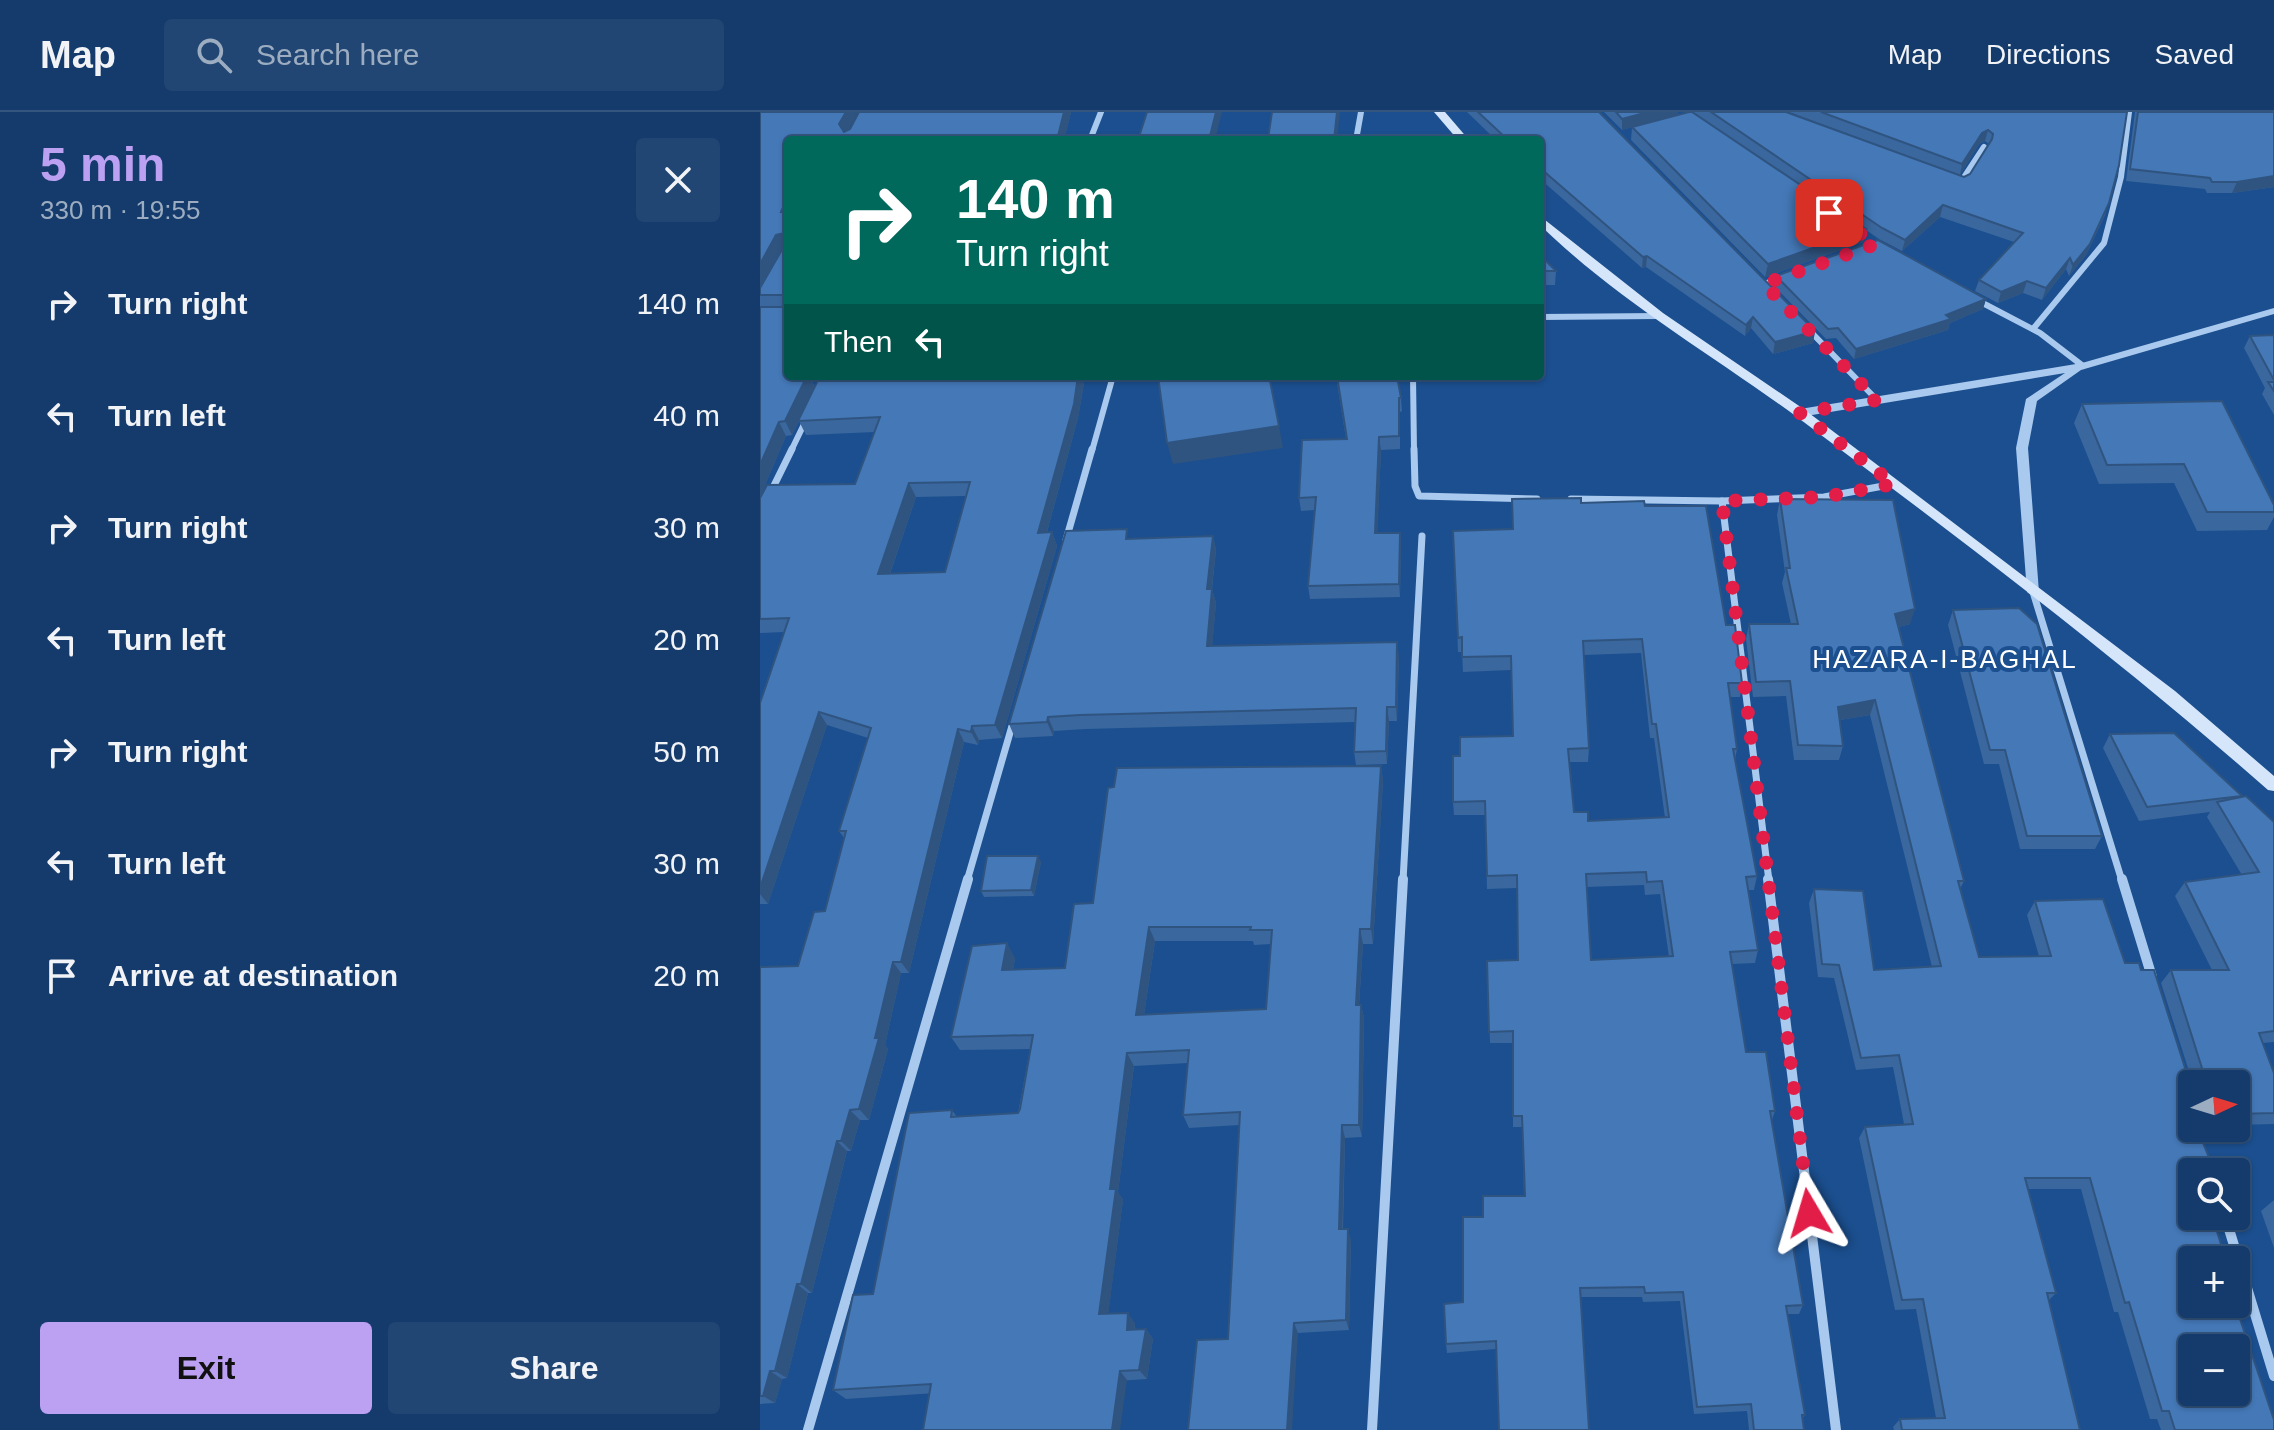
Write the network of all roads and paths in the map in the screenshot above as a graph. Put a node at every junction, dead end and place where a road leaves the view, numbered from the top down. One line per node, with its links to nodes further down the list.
1 (1101, 112): 5 (street)
2 (1361, 112): 6 (street)
3 (1439, 112): 7 (main road)
4 (2129, 112): 20 (street)
5 (1092, 136)
6 (1357, 136)
7 (1460, 136)
8 (1984, 147): 9 (street)
9 (1948, 177)
10 (1544, 223): 17 (main road)
11 (1753, 273): 13 (street)
12 (1792, 274): 13 (street)
13 (1764, 284): 14 (street)
14 (1774, 295)
15 (1967, 295): 20 (street)
16 (2274, 311): 21 (street)
17 (1659, 316): 18 (street); 25 (main road)
18 (1544, 317)
19 (1805, 326): 24 (street)
20 (2033, 329): 21 (street)
21 (2083, 366): 24 (street); 34 (street)
22 (1112, 380): 33 (street)
23 (1413, 380): 28 (street)
24 (1877, 400): 25 (street)
25 (1800, 413): 27 (main road)
26 (807, 417): 31 (street)
27 (1894, 484): 30 (street); 34 (main road)
28 (1540, 499)
29 (1555, 499): 30 (street)
30 (1722, 501): 42 (street)
31 (760, 514)
32 (1422, 536): 41 (street)
33 (1065, 544)
34 (2033, 592): 36 (main road); 37 (street)
35 (1016, 712): 40 (street)
36 (2274, 785)
37 (2155, 987)
38 (2229, 1230): 39 (street)
39 (2274, 1376)
40 (808, 1430)
41 (1372, 1430)
42 (1836, 1430)

